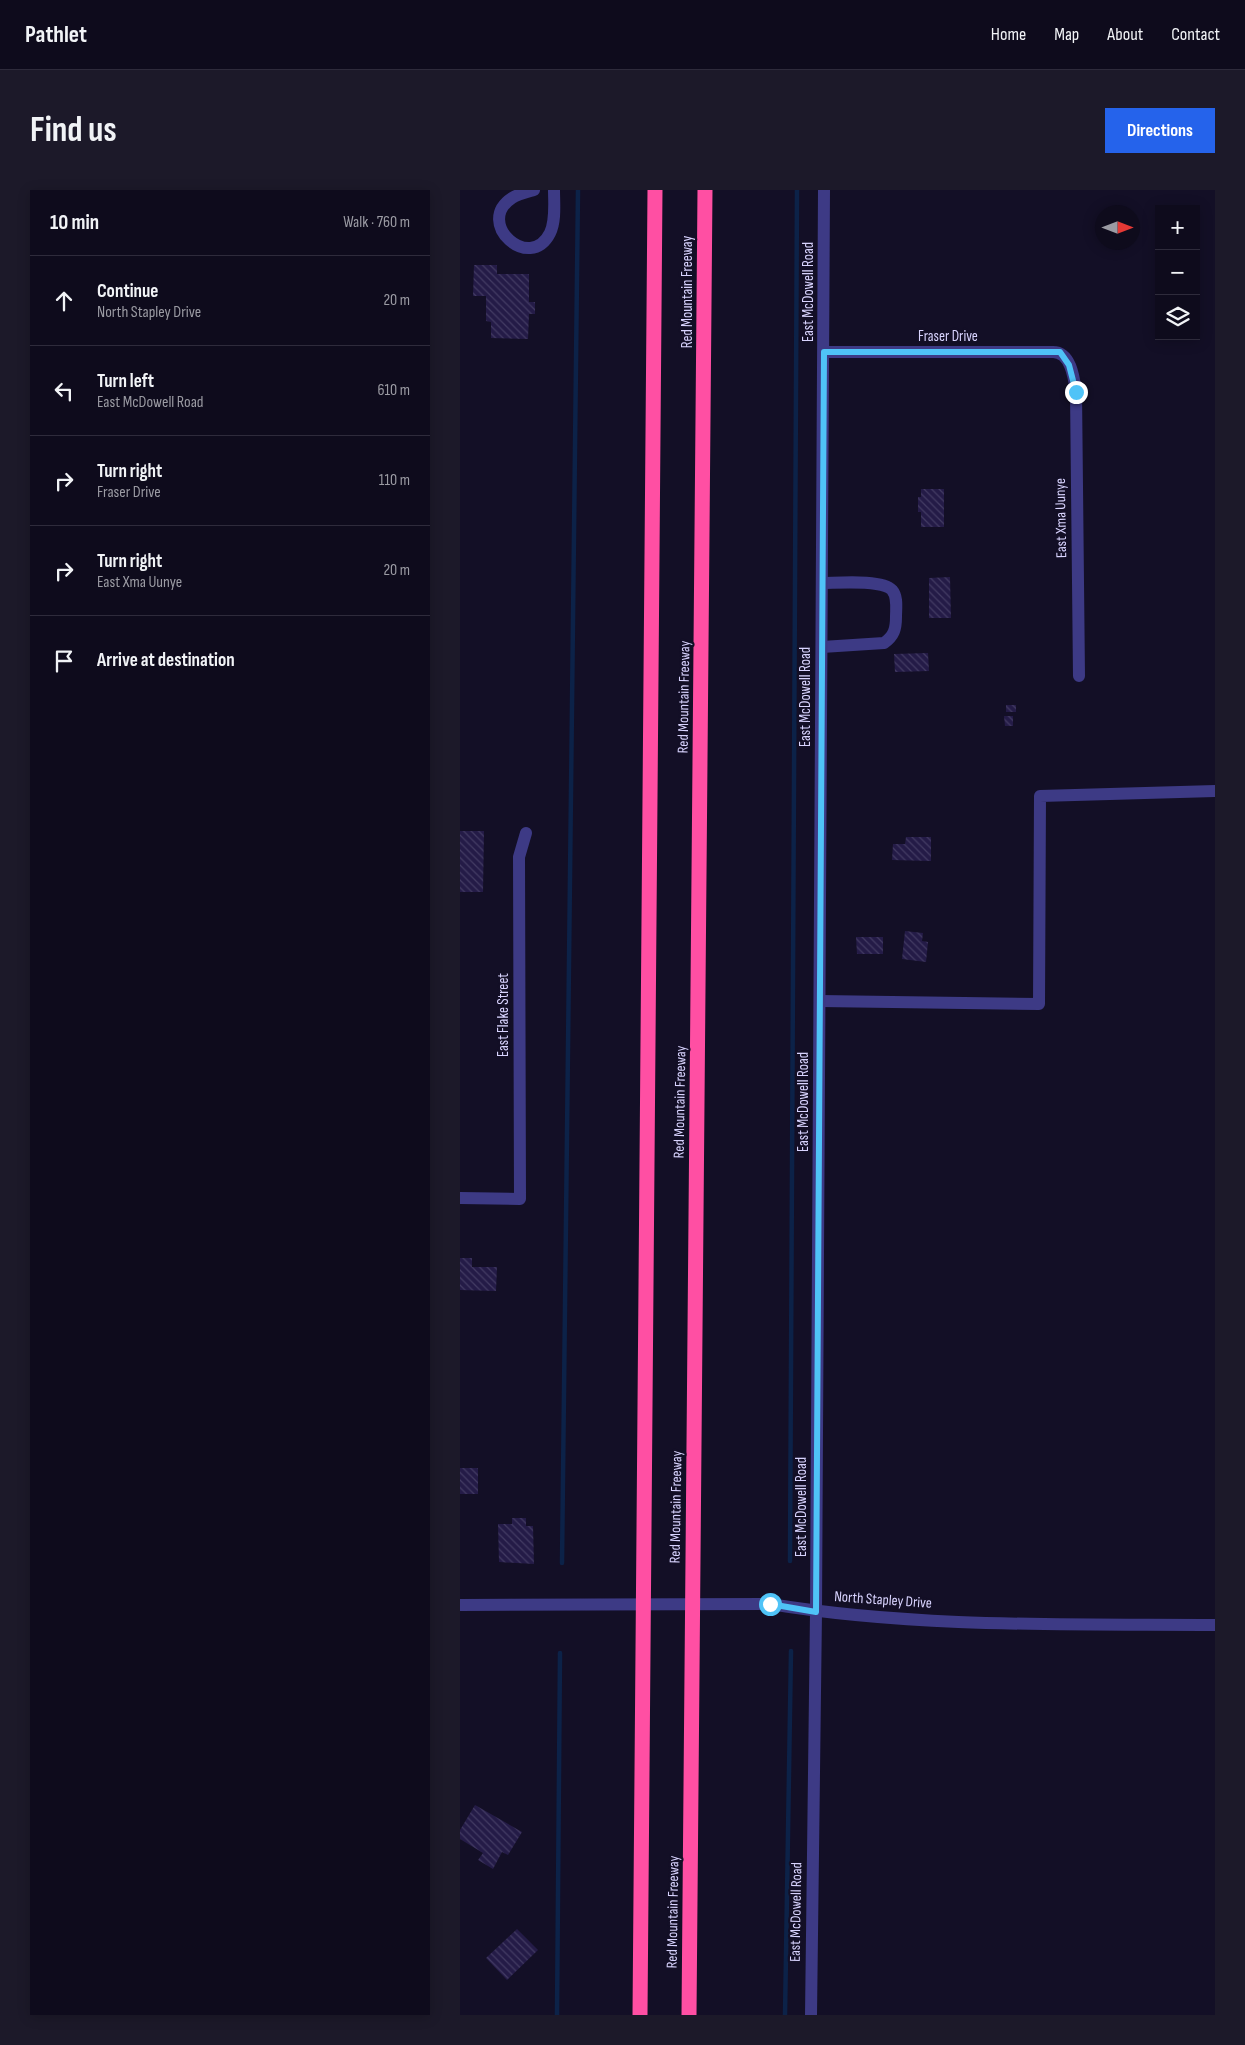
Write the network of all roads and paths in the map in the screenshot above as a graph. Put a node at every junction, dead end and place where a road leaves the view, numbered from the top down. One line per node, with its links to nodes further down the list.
1 (534, 190): 2 (street)
2 (554, 190)
3 (655, 190): 18 (highway, Red Mountain Freeway)
4 (705, 190): 19 (highway, Red Mountain Freeway)
5 (824, 190): 6 (street, East McDowell Road)
6 (824, 352): 7 (street, Fraser Drive); 8 (street, East McDowell Road)
7 (1067, 361): 10 (street, East Xma Uunye)
8 (822, 583): 9 (street, East McDowell Road); 9 (street)
9 (822, 647): 13 (street, East McDowell Road)
10 (1079, 676)
11 (1215, 791): 13 (street)
12 (526, 833): 14 (street, East Flake Street)
13 (820, 1001): 16 (street, East McDowell Road)
14 (460, 1198)
15 (460, 1605): 16 (street, North Stapley Drive)
16 (816, 1612): 17 (street, North Stapley Drive); 20 (street, East McDowell Road)
17 (1215, 1625)
18 (640, 2015)
19 (689, 2015)
20 (811, 2015)

